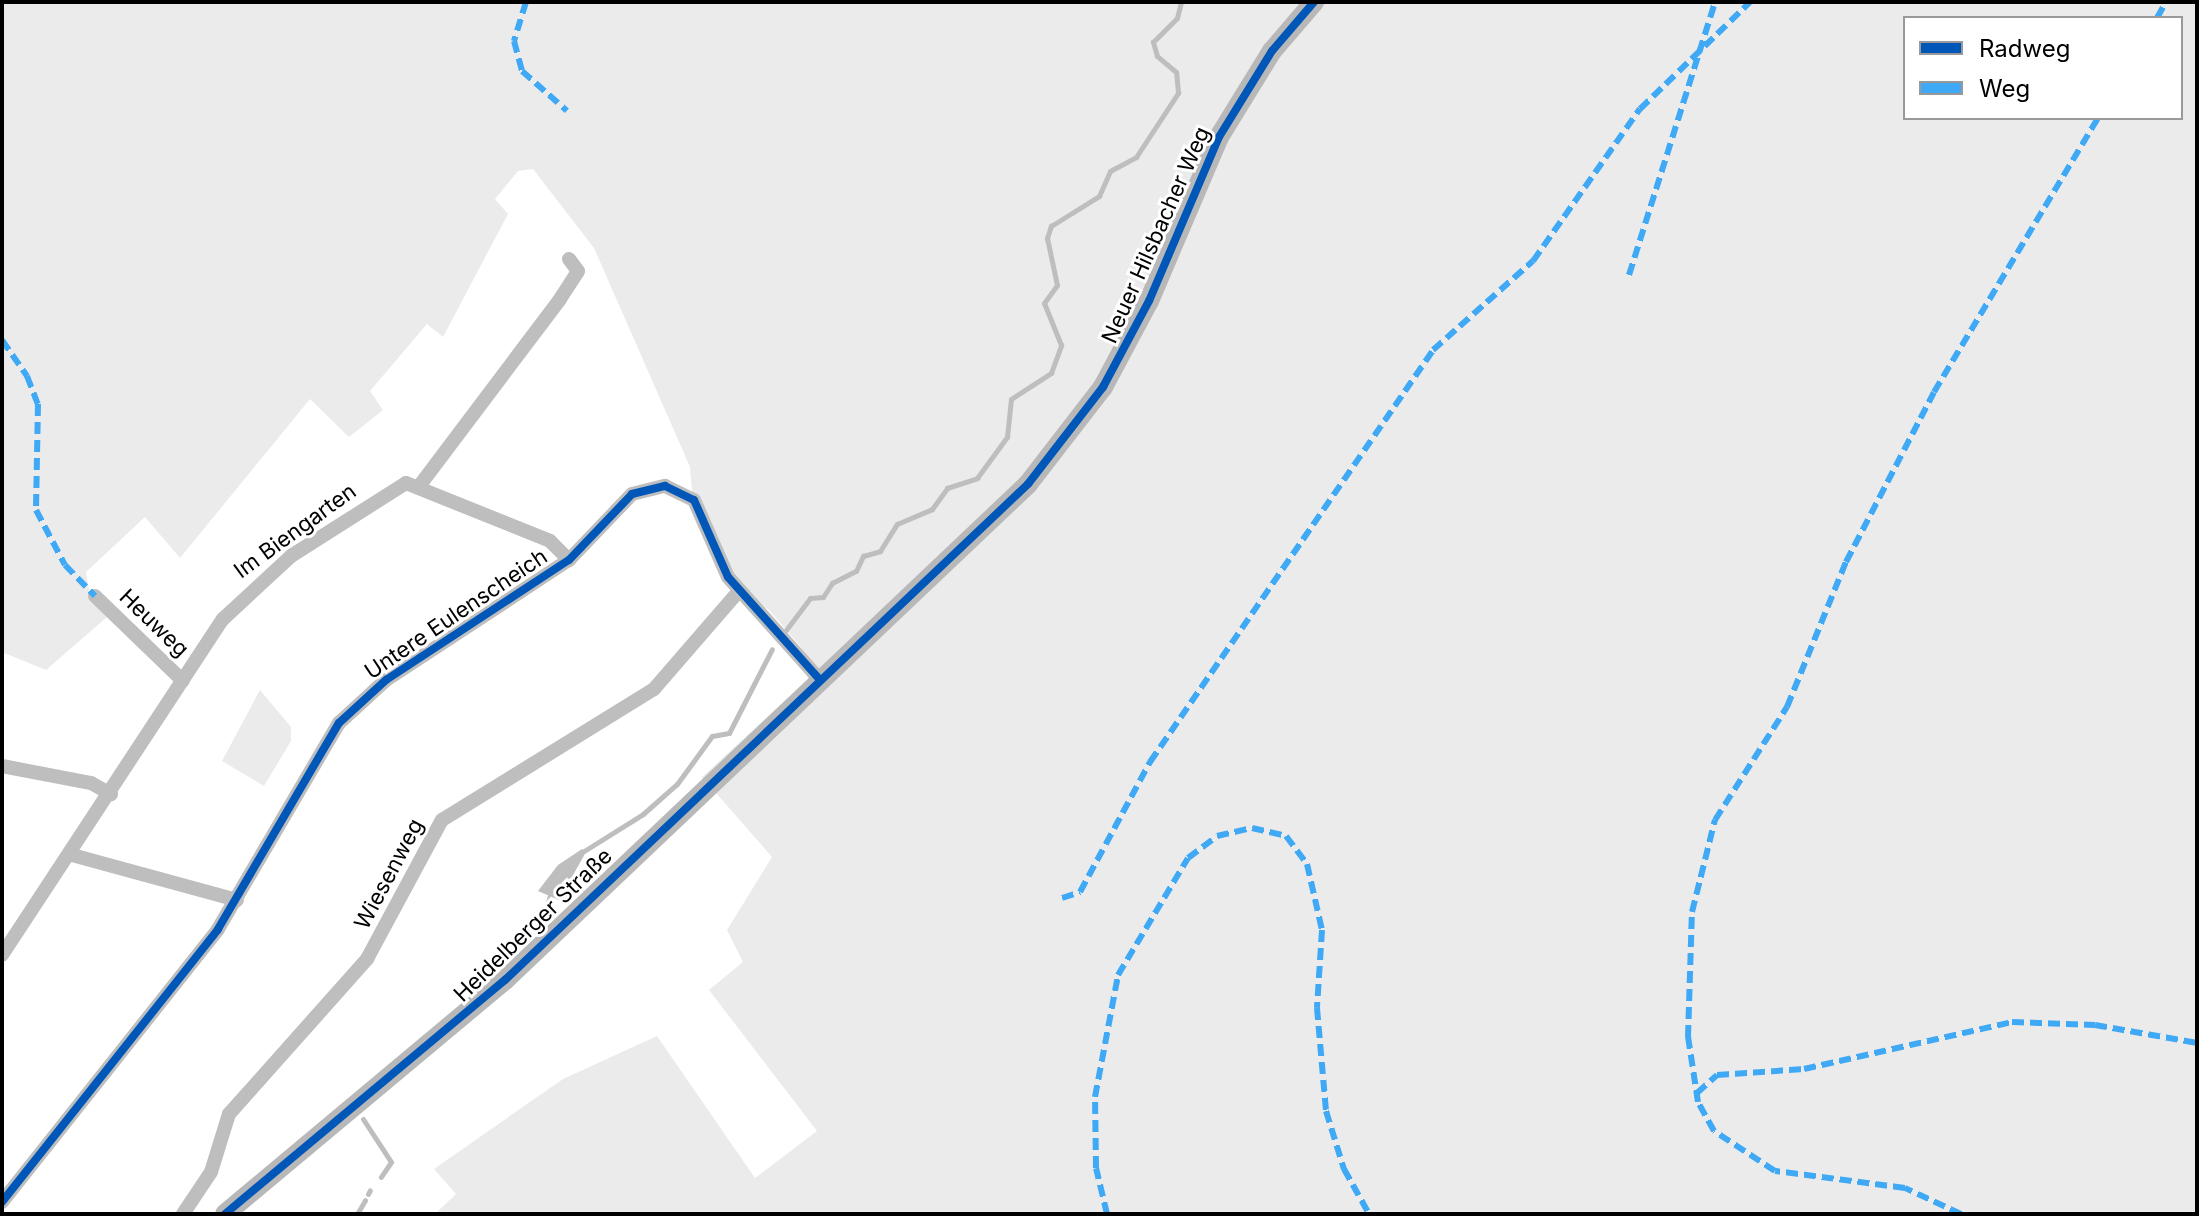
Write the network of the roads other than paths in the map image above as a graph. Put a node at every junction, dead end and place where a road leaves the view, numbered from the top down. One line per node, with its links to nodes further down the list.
1 (1314, 2): 7 (street, Neuer Hilsbacher Weg)
2 (569, 259): 3 (street)
3 (420, 485): 4 (street); 8 (street, Im Biengarten)
4 (569, 560): 5 (street, Untere Eulenscheich); 12 (street, Untere Eulenscheich)
5 (739, 591): 7 (street, Untere Eulenscheich); 15 (street, Wiesenweg)
6 (95, 596): 8 (street, Heuweg)
7 (820, 680): 16 (street, Heidelberger Straße)
8 (183, 681): 10 (street, Im Biengarten)
9 (2, 766): 10 (street)
10 (111, 794): 11 (street, Im Biengarten)
11 (72, 855): 12 (street); 13 (street, Im Biengarten)
12 (237, 900): 14 (street, Untere Eulenscheich)
13 (2, 955)
14 (2, 1202)
15 (183, 1214)
16 (225, 1214)

